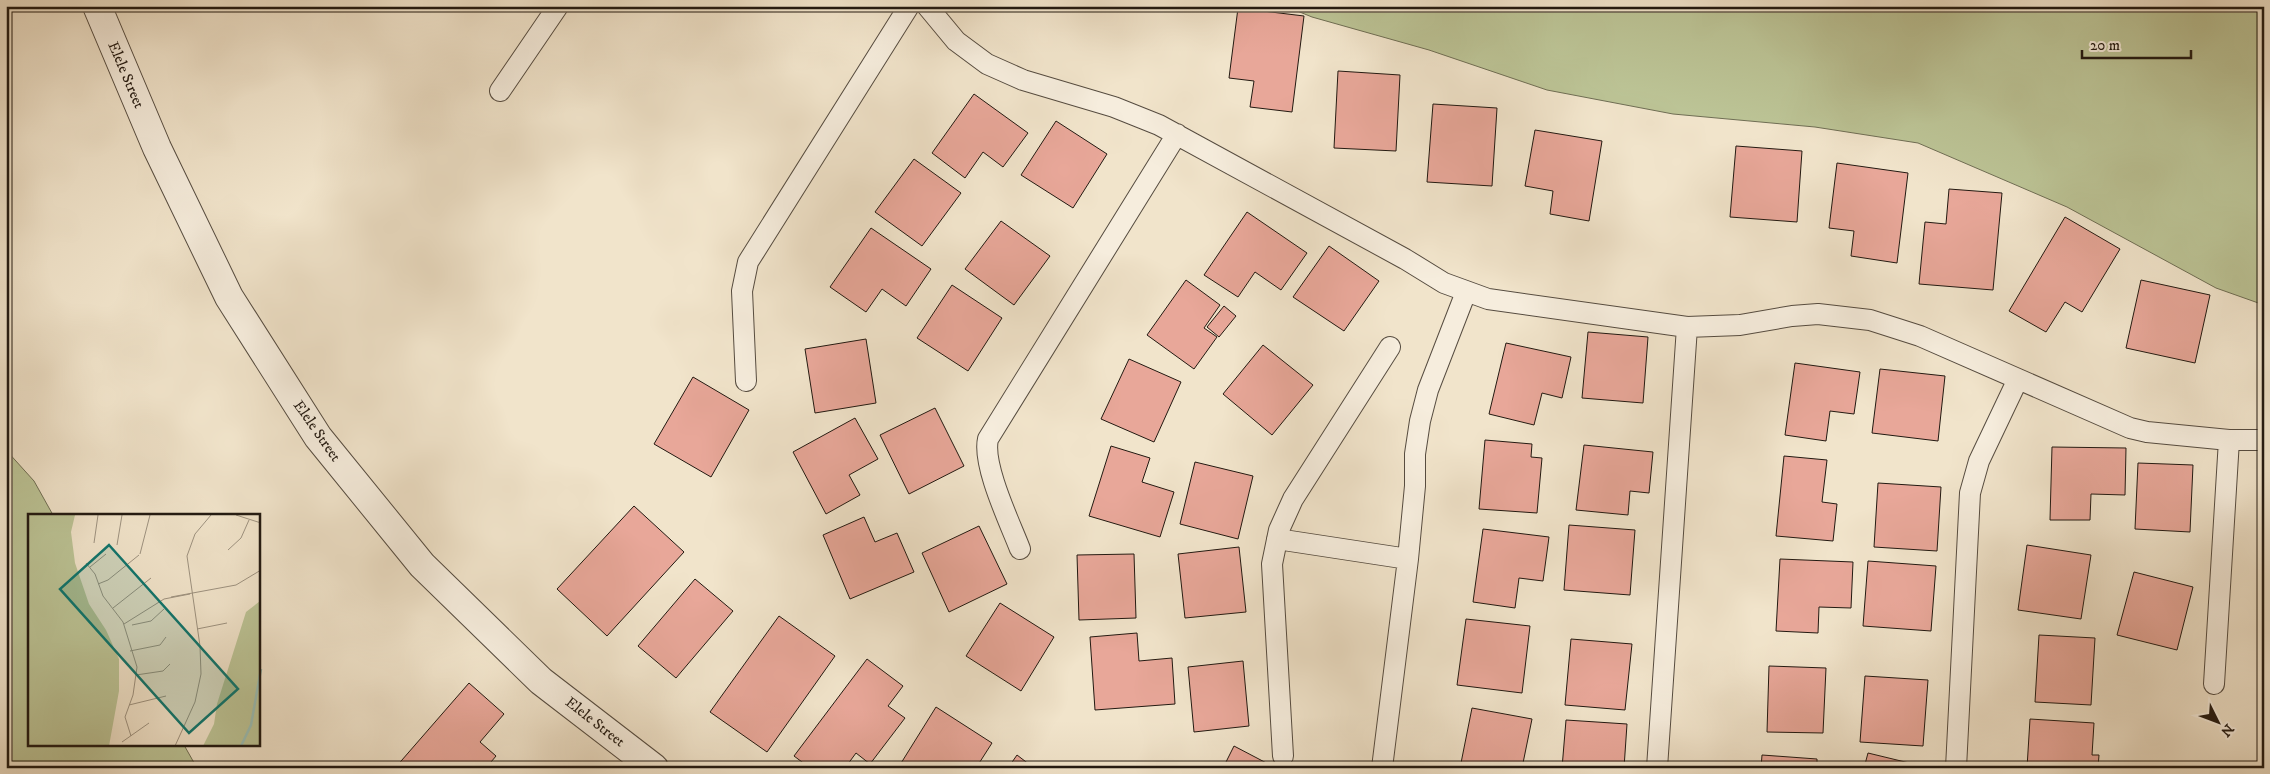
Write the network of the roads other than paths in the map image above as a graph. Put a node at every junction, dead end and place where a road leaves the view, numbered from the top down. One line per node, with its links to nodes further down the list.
1 (97, 6): 19 (street, Elele Street)
2 (558, 6): 5 (lane)
3 (909, 6): 11 (lane)
4 (927, 6): 6 (lane)
5 (500, 91)
6 (1177, 134): 7 (lane); 15 (lane)
7 (1466, 292): 8 (lane); 16 (lane)
8 (1687, 326): 10 (lane); 21 (lane)
9 (1390, 347): 14 (lane)
10 (2018, 379): 12 (lane); 22 (lane)
11 (746, 381)
12 (2229, 440): 13 (lane); 17 (lane)
13 (2264, 440)
14 (1277, 539): 16 (lane); 18 (lane)
15 (1020, 549)
16 (1408, 559): 20 (lane)
17 (2214, 684)
18 (1283, 756)
19 (654, 768)
20 (1382, 768)
21 (1657, 768)
22 (1956, 768)

